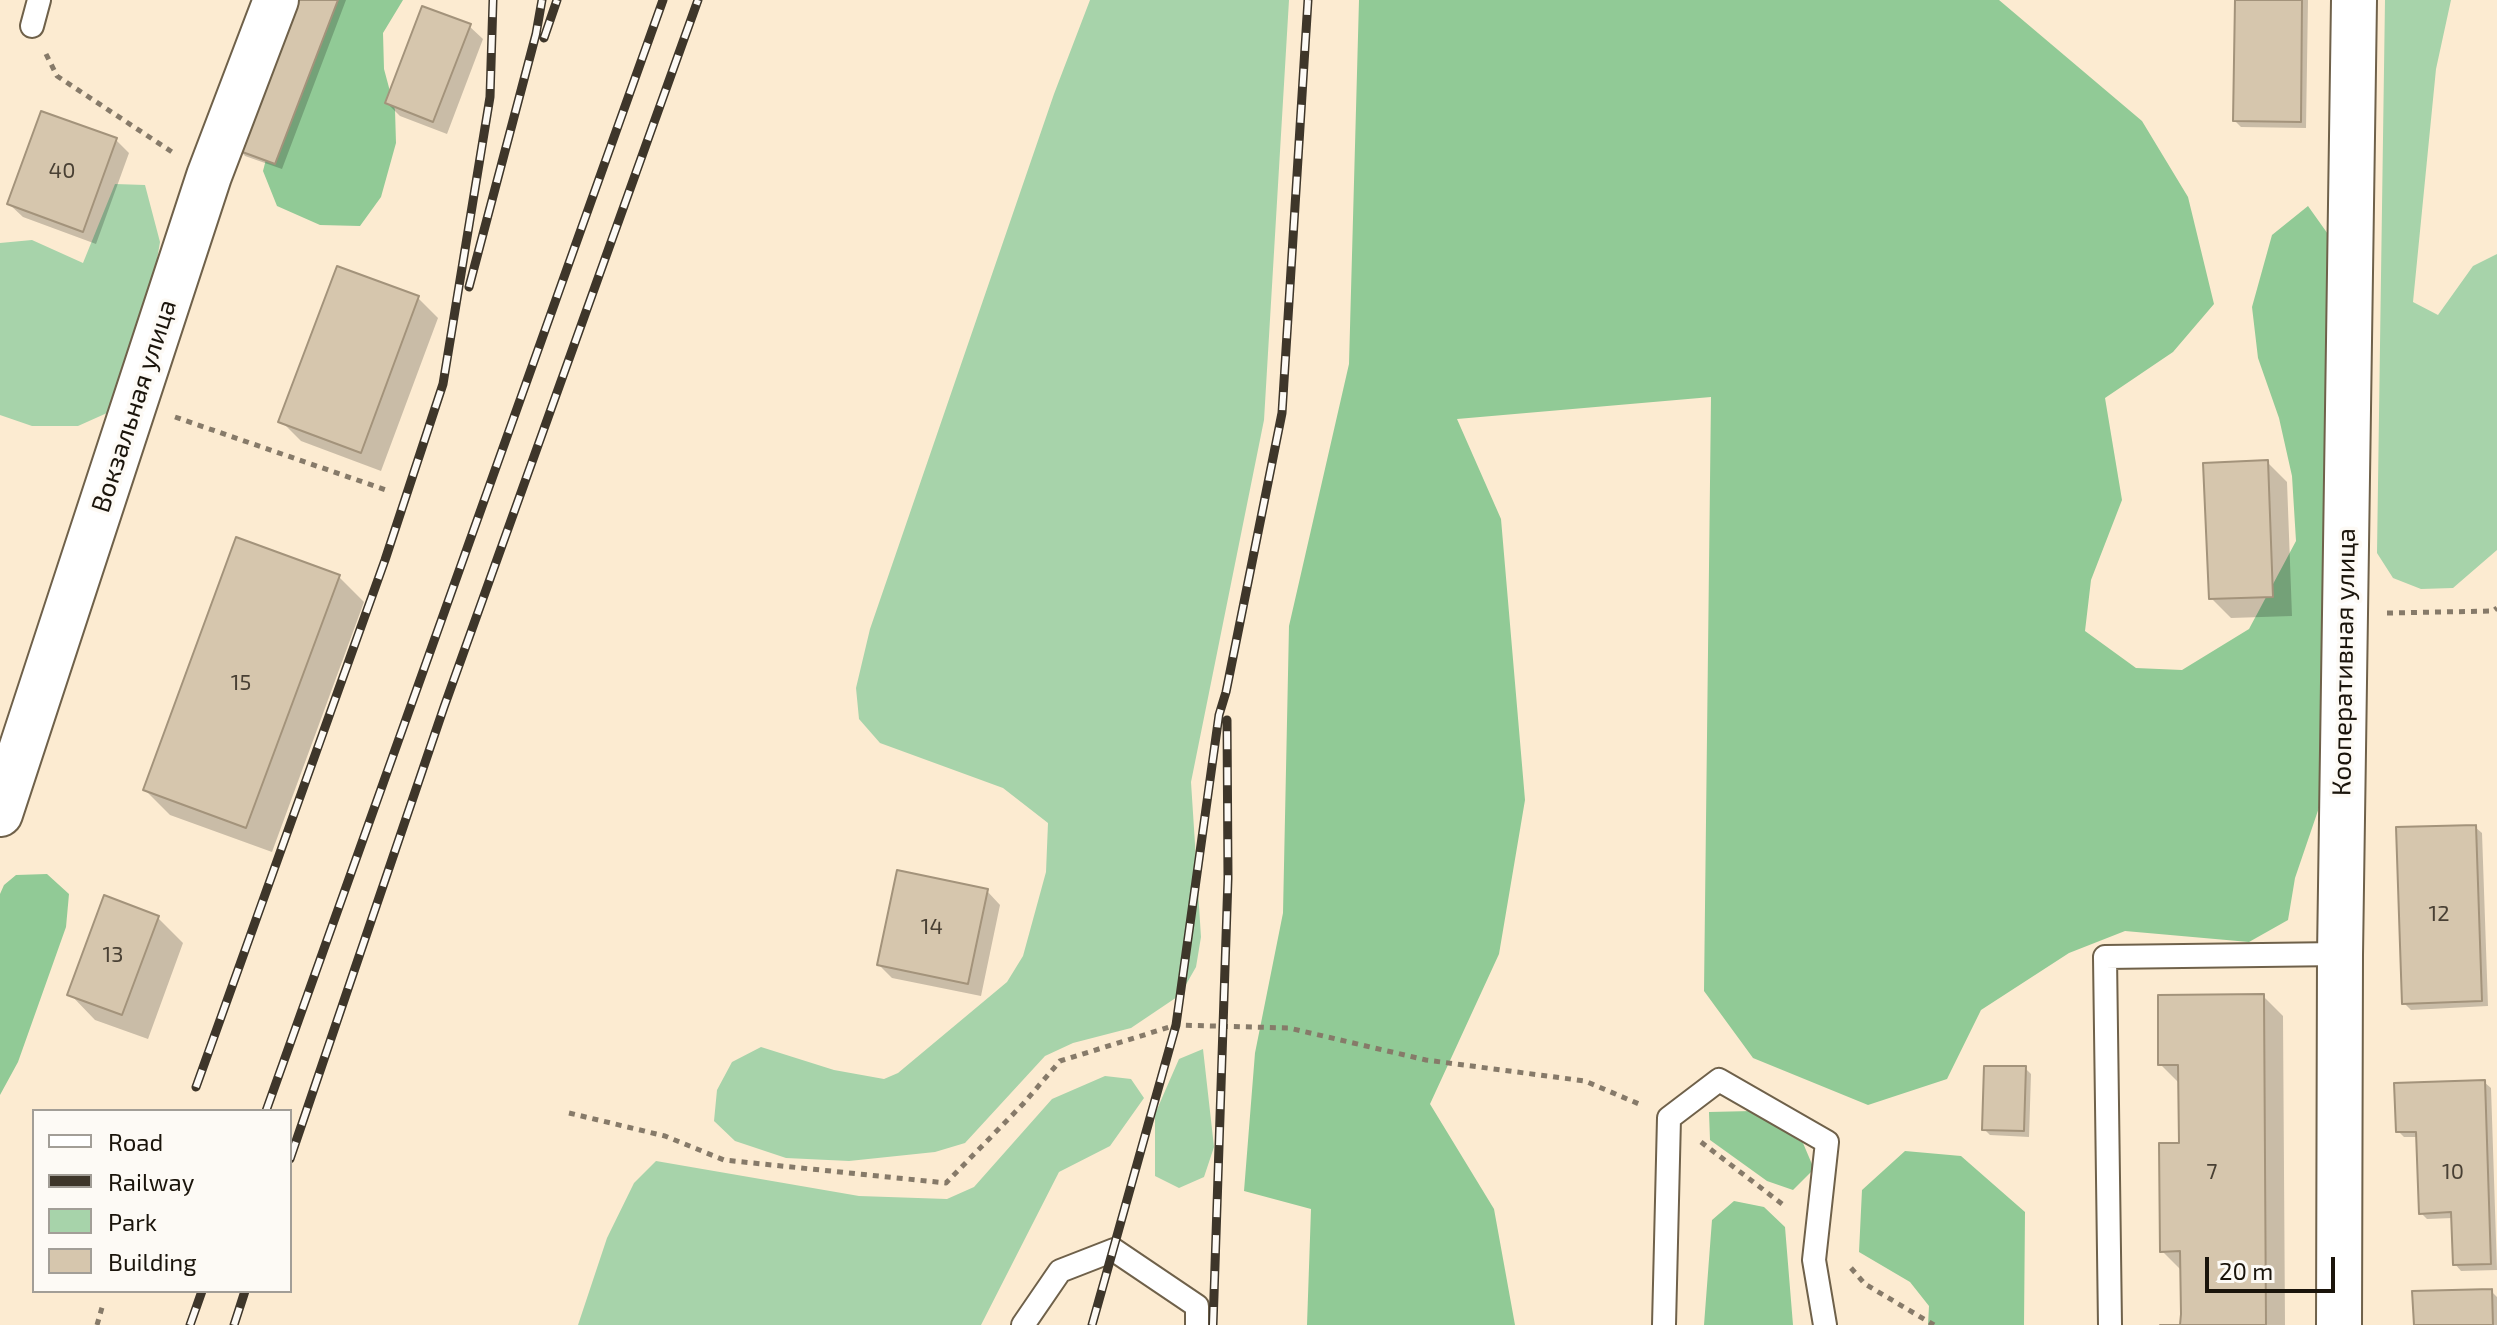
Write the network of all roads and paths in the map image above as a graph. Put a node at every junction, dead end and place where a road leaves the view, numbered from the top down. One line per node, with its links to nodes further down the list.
1 (39, 0): 4 (lane)
2 (276, 0): 5 (street, Вокзальная улица)
3 (2354, 0): 9 (street, Кооперативная улица)
4 (32, 26): 5 (path)
5 (209, 176): 6 (street, Вокзальная улица)
6 (135, 403): 7 (path); 10 (street, Вокзальная улица)
7 (389, 491)
8 (2497, 608): 9 (path)
9 (2345, 614): 11 (street, Кооперативная улица)
10 (0, 814)
11 (2340, 954): 20 (lane); 21 (street, Кооперативная улица)
12 (569, 1113): 13 (path)
13 (1669, 1118): 18 (lane); 19 (lane)
14 (103, 1304): 15 (path)
15 (97, 1325)
16 (1023, 1325): 17 (lane)
17 (1197, 1325)
18 (1664, 1325)
19 (1825, 1325)
20 (2110, 1325)
21 (2339, 1325)

